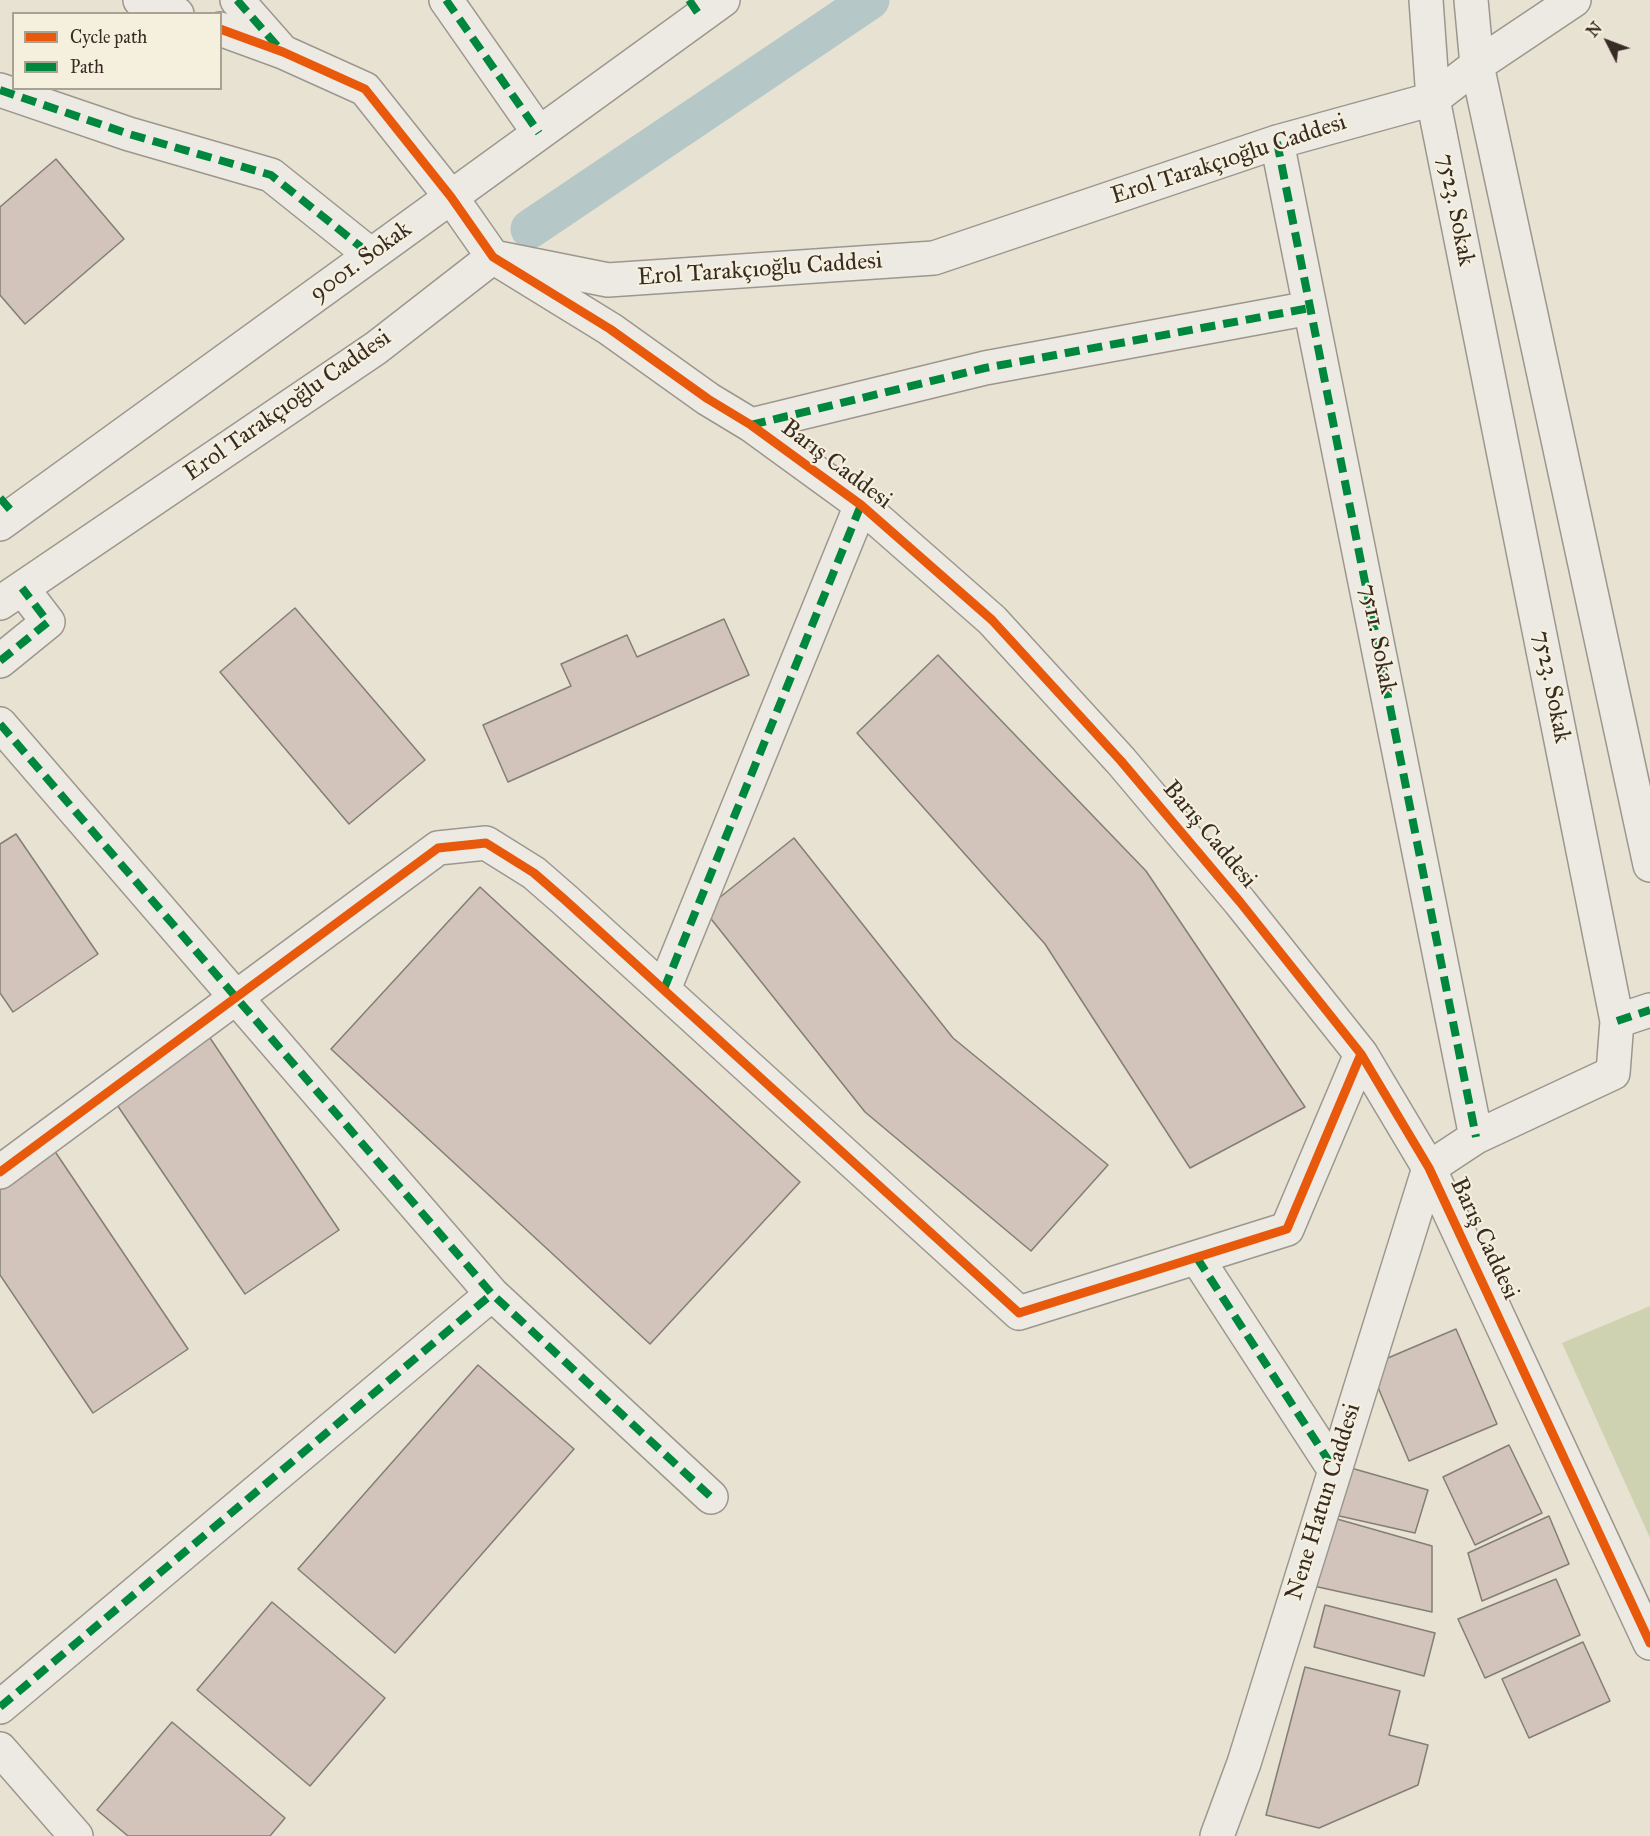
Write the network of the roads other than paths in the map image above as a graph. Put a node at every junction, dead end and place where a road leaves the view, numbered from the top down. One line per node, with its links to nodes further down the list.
1 (140, 0): 8 (street)
2 (237, 0): 10 (street)
3 (446, 0): 14 (street)
4 (1426, 0): 13 (street, 7523. Sokak)
5 (1471, 0): 11 (street)
6 (1574, 0): 11 (street, Erol Tarakçıoğlu Caddesi)
7 (704, 5): 14 (street, 9001. Sokak)
8 (172, 12)
9 (222, 30): 10 (street)
10 (283, 52): 16 (street)
11 (1477, 65): 13 (street, Erol Tarakçıoğlu Caddesi); 26 (street)
12 (0, 90): 17 (street)
13 (1433, 99): 15 (street, Erol Tarakçıoğlu Caddesi); 30 (street, 7523. Sokak)
14 (539, 133): 16 (street, 9001. Sokak)
15 (1277, 142): 18 (street, Erol Tarakçıoğlu Caddesi); 19 (street, 7511. Sokak)
16 (451, 197): 17 (street, 9001. Sokak); 18 (street)
17 (371, 255): 22 (street, 9001. Sokak)
18 (493, 257): 20 (street, Barış Caddesi); 23 (street, Erol Tarakçıoğlu Caddesi)
19 (1310, 308): 20 (street); 32 (street, 7511. Sokak)
20 (751, 425): 21 (street, Barış Caddesi)
21 (861, 505): 27 (street); 31 (street, Barış Caddesi)
22 (5, 512)
23 (11, 595): 24 (street)
24 (0, 661)
25 (0, 724): 28 (street)
26 (1650, 865)
27 (664, 989): 28 (street); 35 (street)
28 (236, 997): 34 (street); 36 (street)
29 (1650, 1010): 30 (street)
30 (1617, 1021): 32 (street, 7523. Sokak)
31 (1361, 1054): 33 (street, Barış Caddesi); 35 (street)
32 (1476, 1137): 33 (street, 7523. Sokak)
33 (1429, 1168): 37 (street, Nene Hatun Caddesi); 39 (street, Barış Caddesi)
34 (0, 1172)
35 (1197, 1258): 37 (street)
36 (492, 1294): 38 (street); 40 (street)
37 (1334, 1469): 43 (street, Nene Hatun Caddesi)
38 (711, 1497)
39 (1650, 1643)
40 (0, 1707)
41 (0, 1749): 42 (street)
42 (76, 1836)
43 (1217, 1836)

